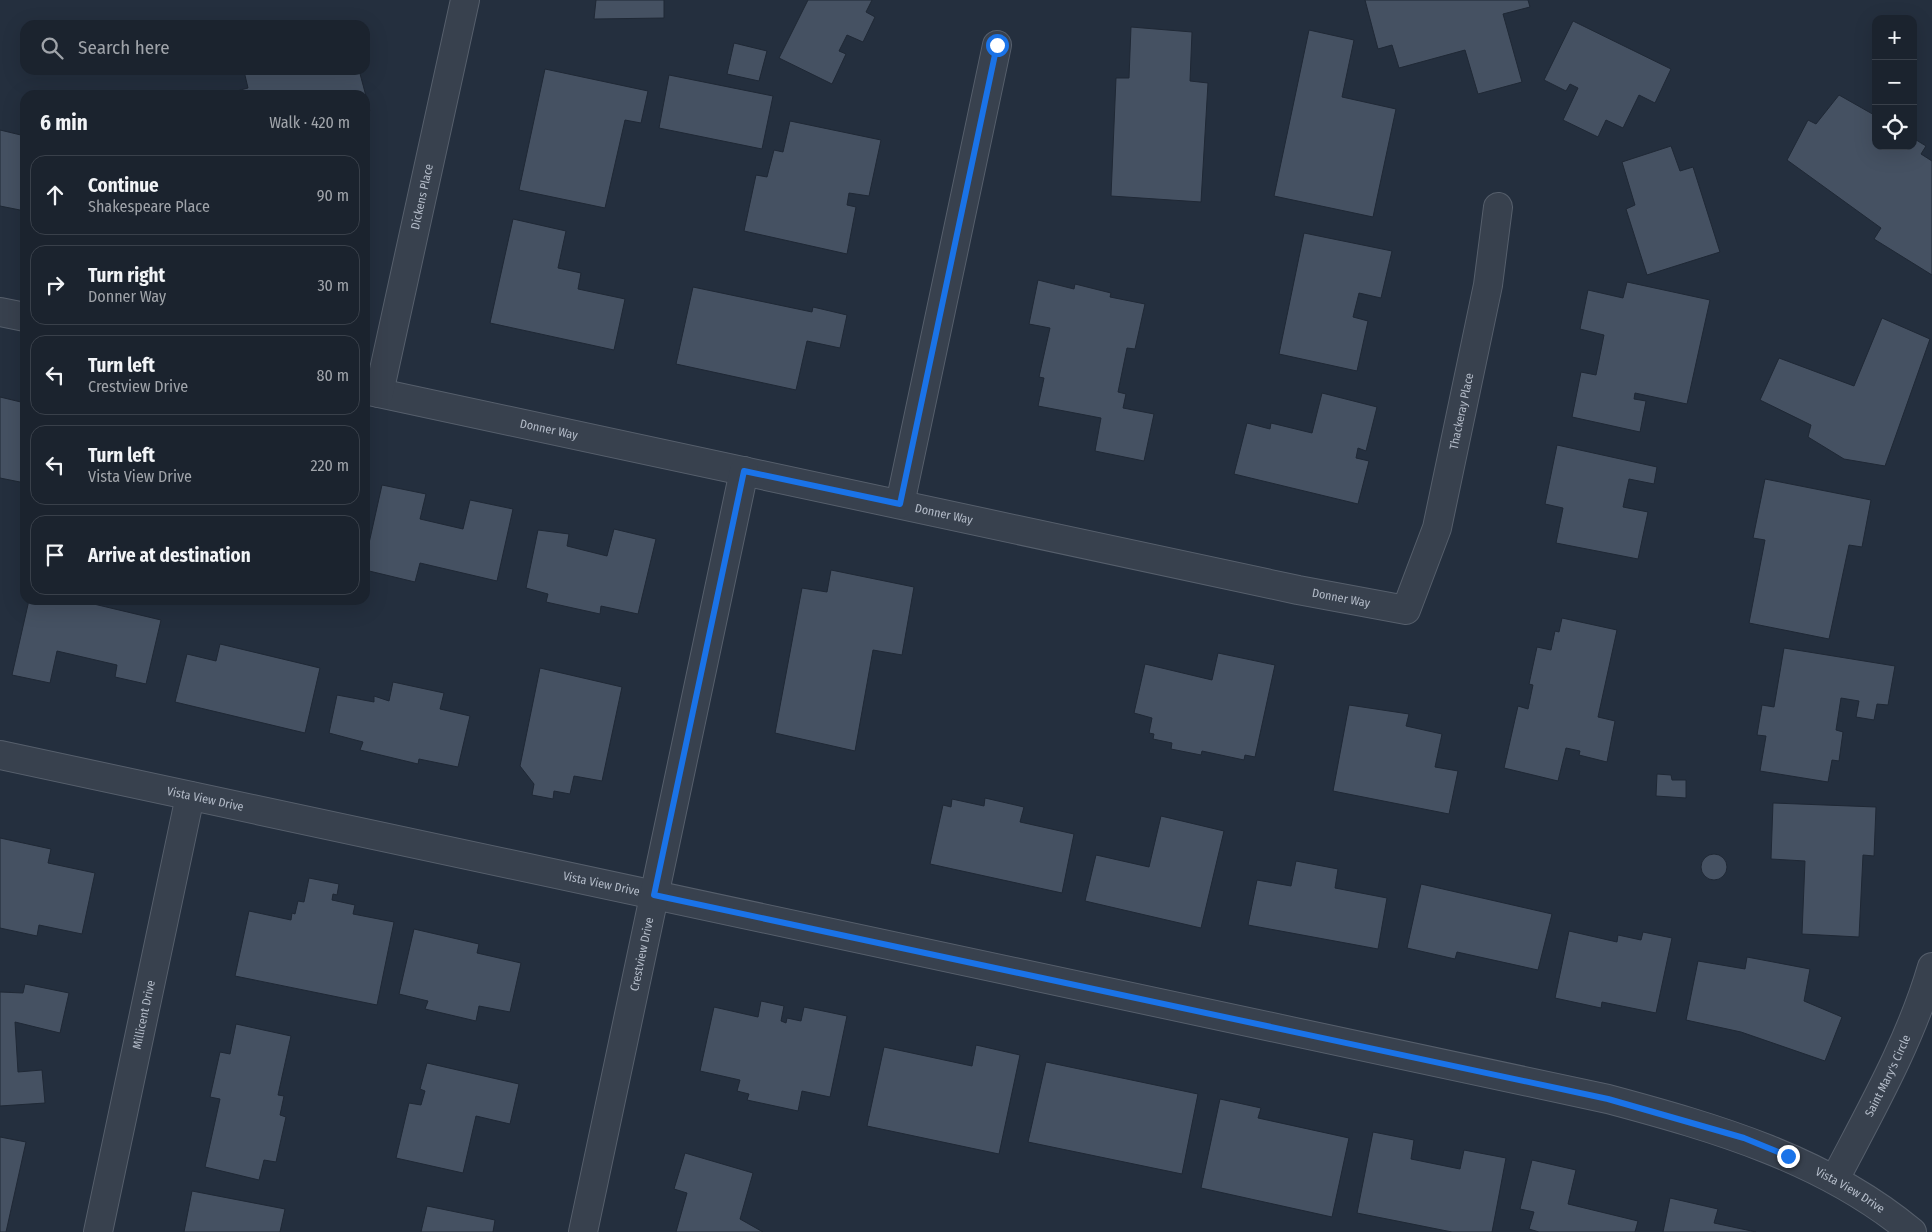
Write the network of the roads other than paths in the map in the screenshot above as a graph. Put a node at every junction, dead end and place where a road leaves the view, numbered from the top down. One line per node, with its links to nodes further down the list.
1 (465, 0): 6 (street, Dickens Place)
2 (997, 45): 8 (street)
3 (1498, 207): 9 (street, Thackeray Place)
4 (0, 312): 5 (street)
5 (20, 316)
6 (372, 392): 7 (street, Donner Way)
7 (744, 471): 8 (street, Donner Way); 12 (street, Crestview Drive)
8 (900, 504): 9 (street, Donner Way)
9 (1406, 610)
10 (0, 755): 11 (street, Vista View Drive)
11 (190, 796): 12 (street, Vista View Drive); 15 (street, Millicent Drive)
12 (654, 895): 14 (street, Vista View Drive); 16 (street, Crestview Drive)
13 (1932, 967): 14 (street, Saint Mary's Circle)
14 (1835, 1179): 17 (street, Vista View Drive)
15 (98, 1232)
16 (583, 1232)
17 (1912, 1232)

